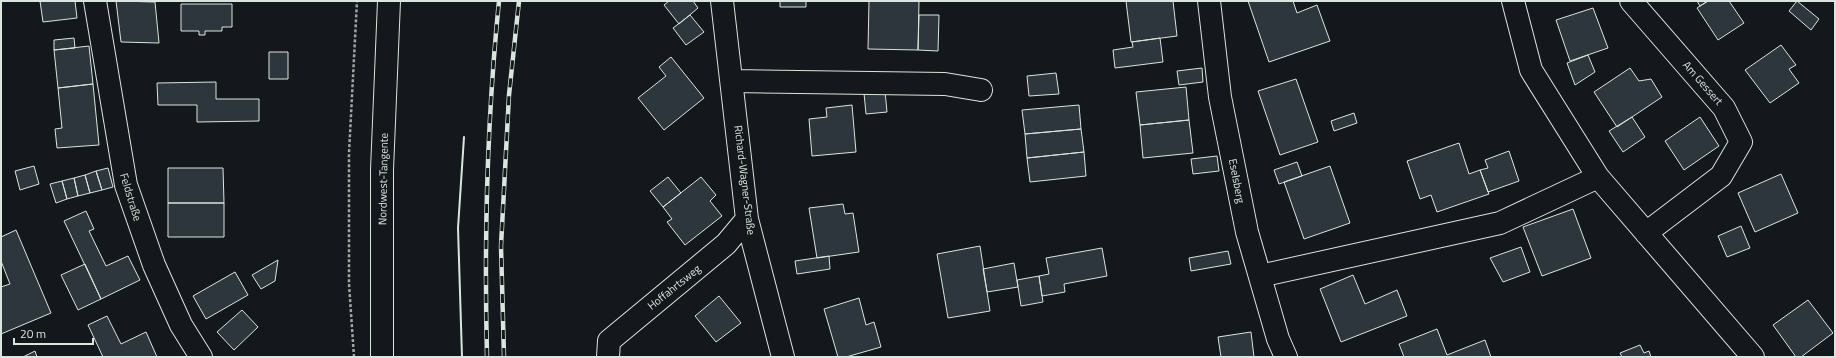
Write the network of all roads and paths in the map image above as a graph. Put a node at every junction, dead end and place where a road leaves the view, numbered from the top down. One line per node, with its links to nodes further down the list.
1 (95, 1): 14 (street, Feldstraße)
2 (357, 1): 15 (path)
3 (389, 1): 16 (street, Nordwest-Tangente)
4 (722, 1): 8 (street, Richard-Wagner-Straße)
5 (1209, 1): 13 (street, Eselsberg)
6 (1513, 1): 10 (street)
7 (1631, 1): 12 (street, Am Gessert)
8 (733, 81): 9 (street); 11 (street, Richard-Wagner-Straße)
9 (981, 90)
10 (1598, 177): 12 (street); 13 (street)
11 (748, 219): 17 (street, Hoffahrtsweg); 18 (street, Richard-Wagner-Straße)
12 (1646, 233): 20 (street)
13 (1260, 276): 19 (street, Eselsberg)
14 (201, 357)
15 (354, 357)
16 (382, 357)
17 (608, 357)
18 (783, 357)
19 (1286, 357)
20 (1753, 357)

